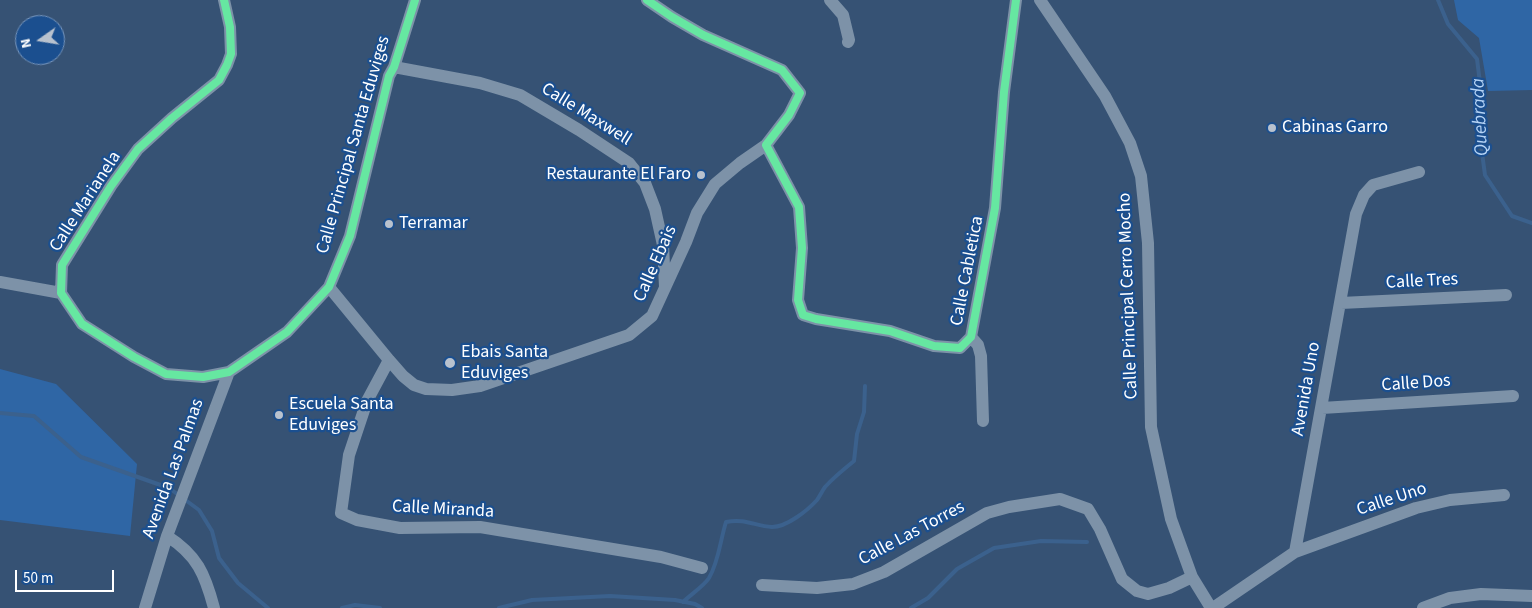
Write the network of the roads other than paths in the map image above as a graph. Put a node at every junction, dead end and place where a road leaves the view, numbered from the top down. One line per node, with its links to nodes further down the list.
1 (224, 0): 14 (street, Calle Marianela)
2 (415, 0): 8 (street, Calle Principal Santa Eduviges)
3 (647, 0): 9 (street)
4 (830, 0): 7 (street)
5 (1016, 0): 17 (street, Calle Cabletica)
6 (1040, 0): 27 (street, Calle Principal Cerro Mocho)
7 (848, 42)
8 (394, 67): 12 (street, Calle Principal Santa Eduviges); 13 (street, Calle Maxwell)
9 (766, 145): 13 (street, Calle Ebais); 17 (street, Calle Cabletica)
10 (1419, 172): 16 (street, Avenida Uno)
11 (0, 282): 14 (street)
12 (329, 287): 18 (street, Calle Ebais); 19 (street, Calle Principal Santa Eduviges)
13 (666, 289): 18 (street, Calle Ebais)
14 (61, 294): 19 (street)
15 (1506, 295): 16 (street, Calle Tres)
16 (1341, 303): 21 (street, Avenida Uno)
17 (971, 337): 22 (street)
18 (389, 360): 26 (street, Calle Miranda)
19 (229, 372): 24 (street, Avenida Las Palmas)
20 (1513, 396): 21 (street, Calle Dos)
21 (1322, 408): 25 (street, Avenida Uno)
22 (983, 421)
23 (1504, 495): 25 (street, Calle Uno)
24 (167, 536): 30 (street, Avenida Las Palmas); 31 (street)
25 (1295, 552): 32 (street)
26 (702, 568)
27 (1192, 576): 28 (street, Calle Las Torres); 32 (street, Calle Principal Cerro Mocho)
28 (762, 585)
29 (1532, 596): 33 (street)
30 (145, 608)
31 (214, 608)
32 (1212, 608)
33 (1423, 608)

